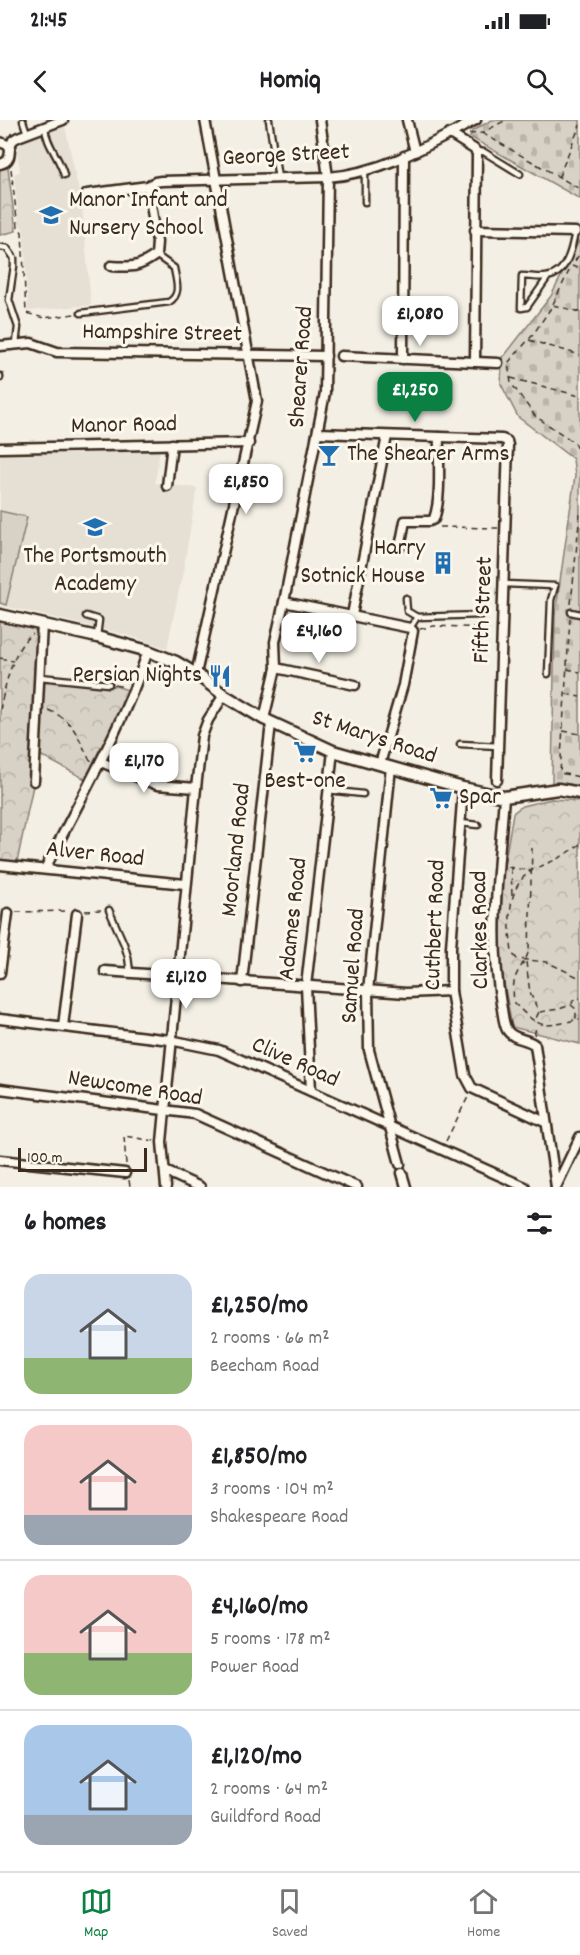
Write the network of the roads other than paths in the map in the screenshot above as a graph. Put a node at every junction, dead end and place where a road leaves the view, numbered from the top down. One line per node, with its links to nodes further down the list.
1 (63, 120): 8 (street)
2 (205, 120): 21 (street)
3 (269, 120): 22 (lane)
4 (320, 120): 20 (street, Shearer Road)
5 (407, 120): 14 (street)
6 (476, 120): 10 (street, George Street)
7 (23, 121): 9 (lane)
8 (45, 127): 9 (street); 19 (lane)
9 (27, 133): 12 (street)
10 (450, 134): 13 (street); 14 (street, George Street)
11 (0, 142): 12 (street)
12 (10, 146): 16 (street)
13 (476, 151): 18 (lane); 26 (street)
14 (415, 152): 15 (street, George Street)
15 (404, 156): 17 (street, George Street); 38 (street)
16 (4, 162)
17 (365, 171): 20 (street, George Street); 25 (lane)
18 (520, 174)
19 (64, 175)
20 (328, 177): 22 (street, George Street); 36 (street, Shearer Road)
21 (216, 178): 22 (street, George Street); 23 (street, George Street); 35 (street)
22 (279, 178)
23 (148, 186): 24 (street, George Street); 29 (street)
24 (87, 194)
25 (365, 202)
26 (475, 230): 27 (street); 39 (street)
27 (575, 232): 31 (lane)
28 (0, 247): 33 (lane)
29 (156, 255): 30 (street); 32 (lane)
30 (111, 266)
31 (548, 277): 31 (lane)
32 (81, 313)
33 (16, 344): 34 (street, Hampshire Street); 35 (street, Hampshire Street)
34 (0, 346)
35 (249, 354): 36 (street, Hampshire Street); 45 (street)
36 (326, 356): 41 (street, Shearer Road)
37 (341, 356): 38 (street)
38 (403, 359): 39 (street)
39 (475, 362): 40 (street)
40 (498, 363)
41 (318, 433): 42 (street); 51 (street, Shearer Road)
42 (387, 436): 43 (street); 55 (street)
43 (439, 437): 48 (street); 49 (street, Fifth Street)
44 (172, 444): 45 (street, Manor Road); 46 (street, Manor Road); 47 (street)
45 (249, 444): 64 (street)
46 (0, 448)
47 (167, 486)
48 (400, 547)
49 (504, 584): 65 (lane); 72 (street, Fifth Street)
50 (406, 598): 58 (lane)
51 (284, 602): 55 (street); 63 (street, Shearer Road)
52 (571, 612): 53 (lane)
53 (580, 614)
54 (0, 615): 59 (street, St Marys Road)
55 (352, 615): 60 (street)
56 (481, 615): 58 (lane)
57 (86, 616): 61 (lane)
58 (417, 617): 60 (lane)
59 (42, 627): 61 (street, St Marys Road); 66 (street)
60 (412, 629): 75 (street, Samuel Road)
61 (97, 637): 62 (street, St Marys Road)
62 (148, 651): 64 (street, St Marys Road); 74 (street)
63 (276, 668): 68 (street); 70 (street, Shearer Road)
64 (196, 674): 69 (street, St Marys Road)
65 (548, 674)
66 (40, 677): 67 (lane); 77 (street)
67 (109, 684)
68 (355, 685)
69 (224, 695): 70 (street, St Marys Road); 78 (street)
70 (267, 721): 73 (street, St Marys Road); 96 (street, Moorland Road)
71 (460, 744): 72 (lane)
72 (499, 746): 76 (street, Fifth Street)
73 (333, 751): 75 (street, St Marys Road); 80 (street, Adames Road)
74 (100, 763): 78 (street); 87 (street)
75 (386, 766): 79 (street, St Marys Road); 98 (street, Samuel Road)
76 (497, 780)
77 (34, 781)
78 (196, 788): 88 (street)
79 (463, 788): 83 (street, St Marys Road); 84 (street, Cuthbert Road)
80 (328, 790): 82 (lane); 97 (street, Adames Road)
81 (580, 793): 83 (street, St Marys Road)
82 (363, 794)
83 (504, 797): 106 (street, Clarkes Road)
84 (460, 823): 85 (lane); 99 (street, Cuthbert Road)
85 (478, 825)
86 (0, 865): 87 (street, Alver Road)
87 (45, 869): 88 (street, Alver Road)
88 (186, 884): 95 (street)
89 (109, 910): 94 (lane)
90 (79, 912): 101 (street)
91 (8, 913): 93 (street)
92 (105, 971): 94 (street)
93 (0, 973)
94 (130, 973): 95 (street)
95 (177, 976): 96 (street); 102 (street)
96 (242, 982): 97 (street)
97 (306, 986): 98 (street); 104 (street, Adames Road)
98 (368, 991): 99 (street); 107 (street, Samuel Road)
99 (451, 991): 106 (street, Cuthbert Road)
100 (0, 1019): 101 (street, Clive Road)
101 (63, 1026): 102 (street, Clive Road)
102 (170, 1040): 104 (street, Clive Road); 105 (street)
103 (0, 1089): 105 (street, Newcome Road)
104 (310, 1091): 107 (street, Clive Road)
105 (164, 1109): 110 (street); 114 (street, Newcome Road)
106 (545, 1122): 117 (street)
107 (390, 1128): 115 (street, Samuel Road); 116 (street, Clive Road)
108 (580, 1137): 117 (street)
109 (0, 1160): 111 (street)
110 (165, 1171): 112 (street); 113 (street)
111 (127, 1173)
112 (166, 1187)
113 (200, 1187)
114 (357, 1187)
115 (406, 1187)
116 (525, 1187)
117 (556, 1187)

